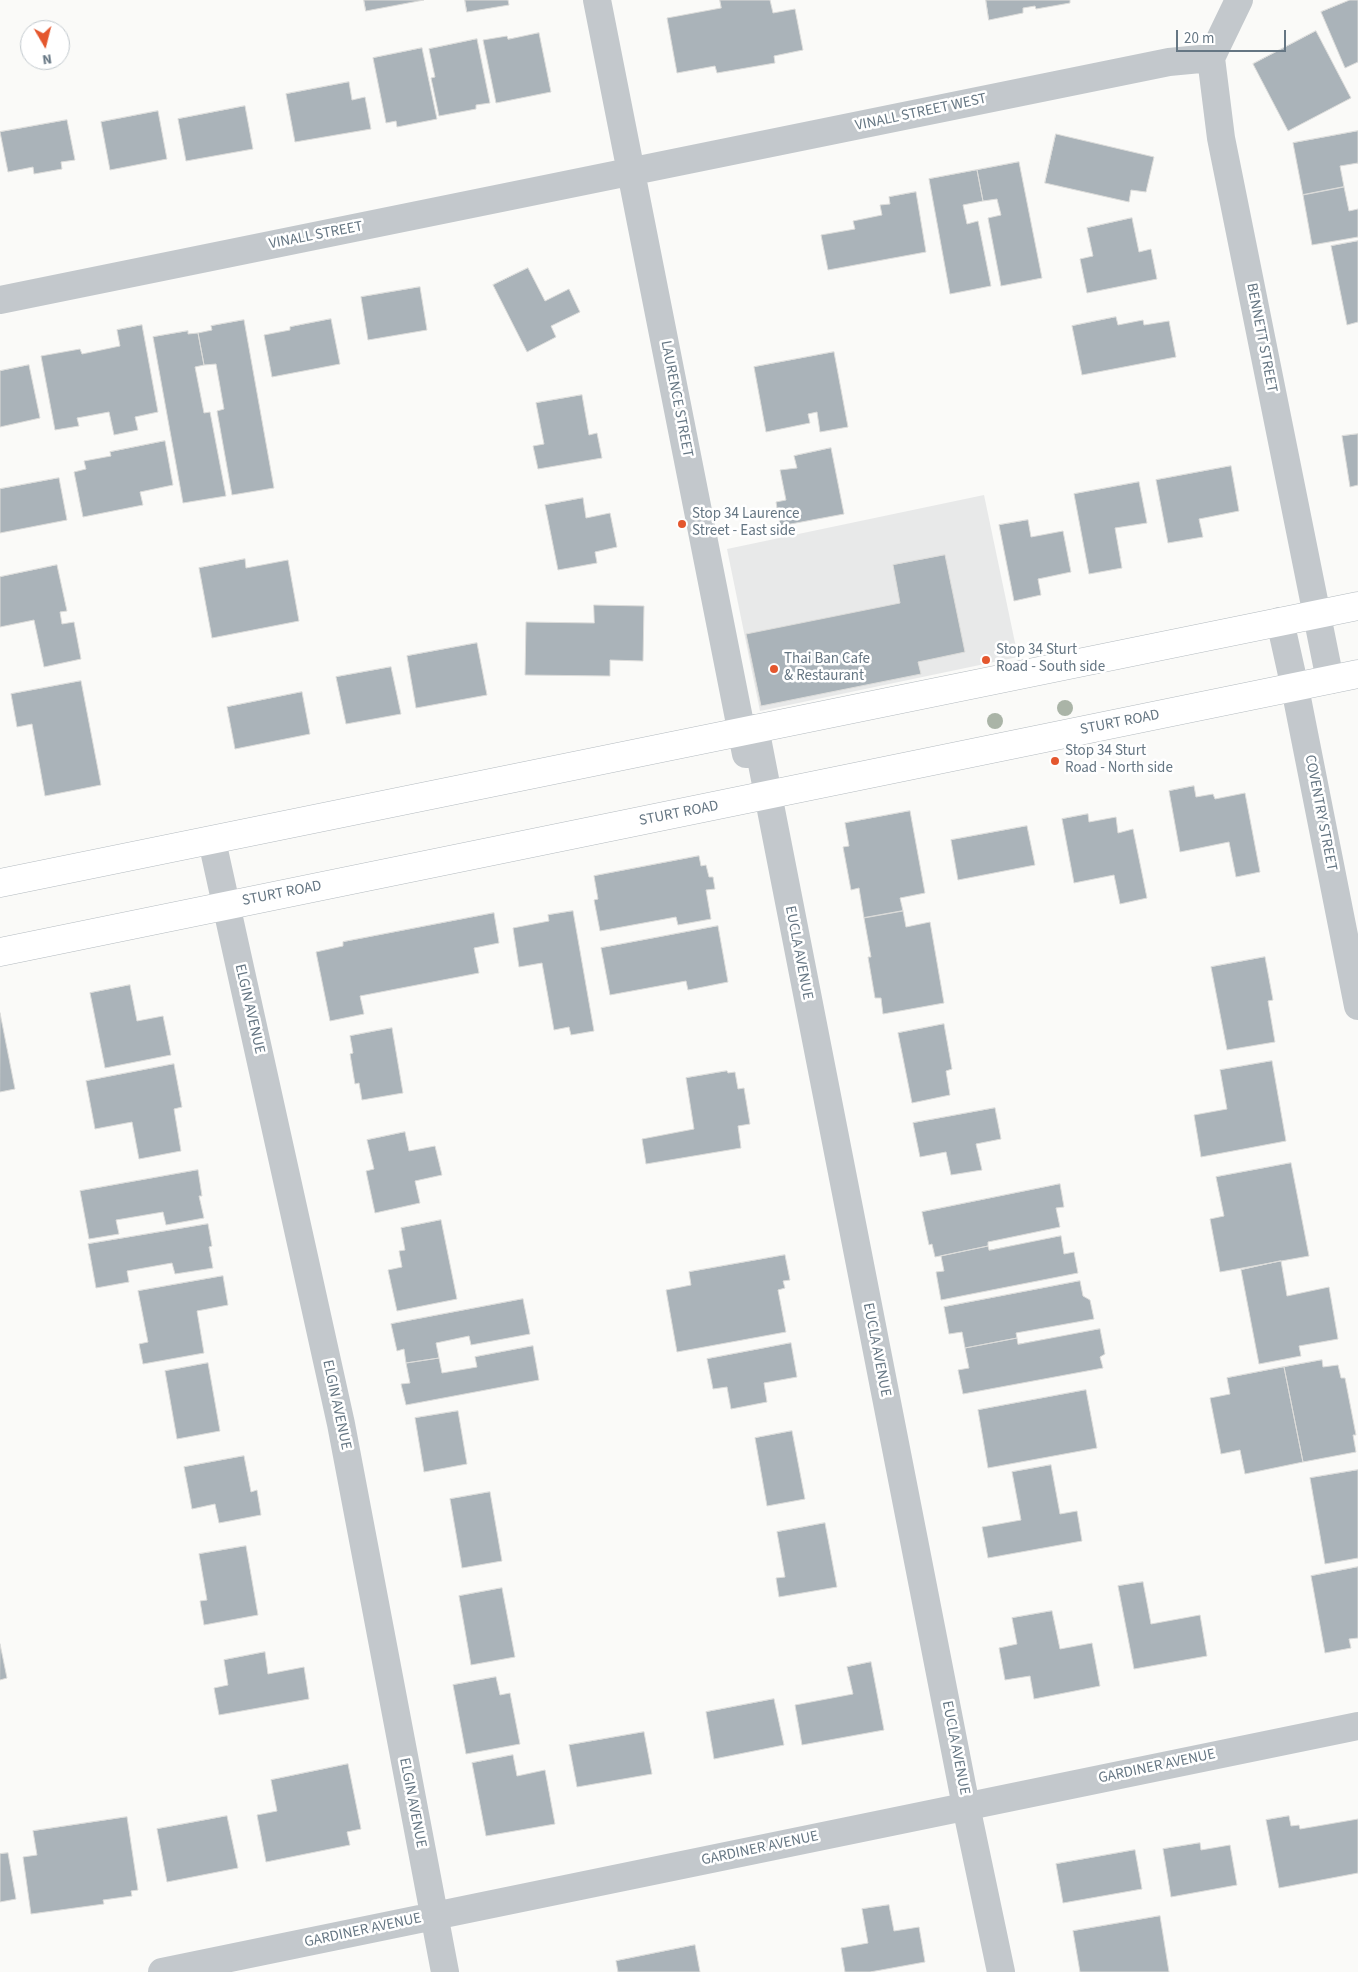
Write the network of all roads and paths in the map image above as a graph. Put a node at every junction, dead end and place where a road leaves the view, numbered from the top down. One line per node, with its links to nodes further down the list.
1 (597, 0): 4 (street, LAURENCE STREET)
2 (1239, 0): 3 (street)
3 (1210, 58): 4 (street, VINALL STREET WEST); 7 (street, BENNETT STREET)
4 (631, 172): 5 (street, VINALL STREET); 12 (street, LAURENCE STREET)
5 (0, 300)
6 (1358, 606): 7 (main road)
7 (1316, 614): 8 (main road); 10 (street, BENNETT STREET)
8 (1280, 621): 11 (street, COVENTRY STREET); 12 (main road)
9 (1358, 674): 10 (main road, STURT ROAD)
10 (1330, 680): 11 (main road, STURT ROAD)
11 (1295, 688): 13 (main road, STURT ROAD); 18 (street, COVENTRY STREET)
12 (748, 730): 13 (street, LAURENCE STREET); 14 (main road)
13 (761, 797): 16 (main road, STURT ROAD); 20 (street, EUCLA AVENUE)
14 (212, 841): 15 (main road); 16 (street, ELGIN AVENUE)
15 (0, 883)
16 (225, 906): 17 (main road, STURT ROAD); 21 (street, ELGIN AVENUE)
17 (0, 952)
18 (1358, 1006)
19 (1358, 1726): 20 (street, GARDINER AVENUE)
20 (966, 1806): 21 (street, GARDINER AVENUE); 24 (street, EUCLA AVENUE)
21 (434, 1916): 22 (street, GARDINER AVENUE); 23 (street, ELGIN AVENUE)
22 (162, 1972)
23 (445, 1972)
24 (1001, 1972)

